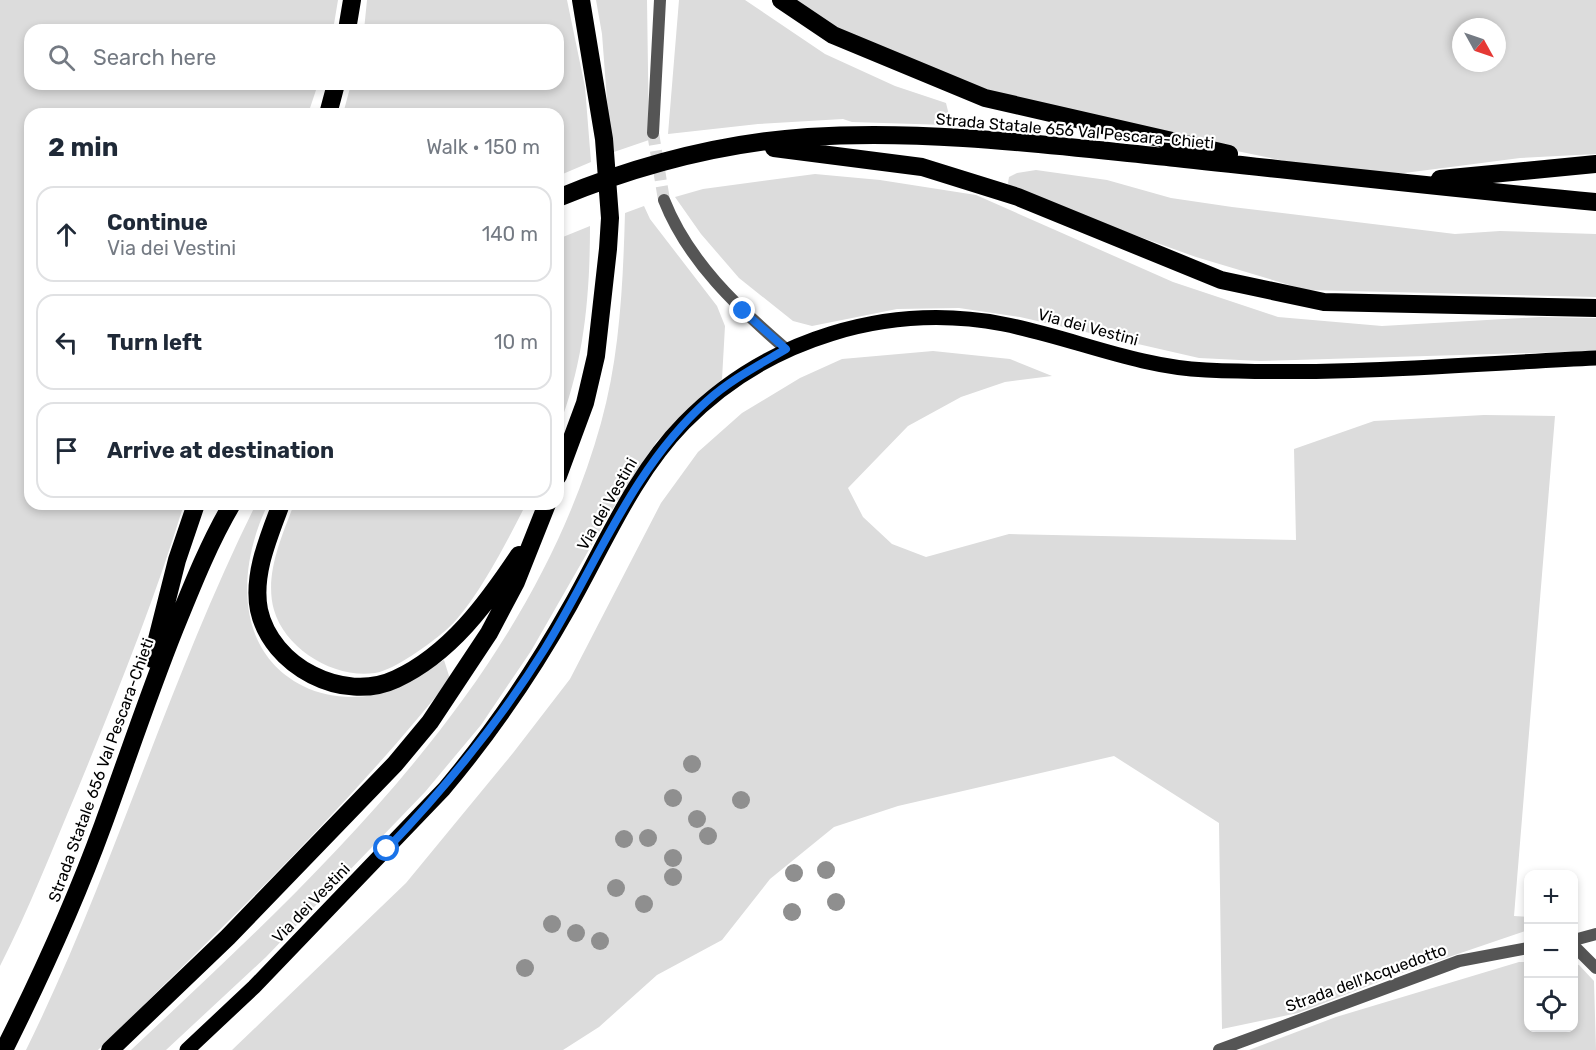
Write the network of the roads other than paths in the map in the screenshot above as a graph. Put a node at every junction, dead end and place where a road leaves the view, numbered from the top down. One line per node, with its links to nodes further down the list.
1 (352, 0): 5 (highway)
2 (581, 0): 19 (highway)
3 (660, 0): 8 (street)
4 (781, 0): 11 (highway)
5 (348, 24)
6 (334, 90): 7 (highway)
7 (330, 108)
8 (653, 133)
9 (745, 144): 11 (highway, Strada Statale 656 Val Pescara-Chieti); 13 (highway, Strada Statale 656 Val Pescara-Chieti); 16 (highway)
10 (1596, 164): 12 (highway)
11 (1307, 172): 12 (highway, Strada Statale 656 Val Pescara-Chieti)
12 (1404, 183): 15 (highway, Strada Statale 656 Val Pescara-Chieti)
13 (564, 196)
14 (664, 200): 17 (street)
15 (1596, 202)
16 (1596, 308)
17 (786, 349): 18 (main road, Via dei Vestini); 33 (main road, Via dei Vestini)
18 (1596, 358)
19 (564, 460)
20 (194, 510): 25 (highway)
21 (229, 510): 25 (highway, Strada Statale 656 Val Pescara-Chieti)
22 (279, 510): 24 (highway)
23 (544, 510): 24 (highway)
24 (539, 523): 32 (highway)
25 (134, 731): 31 (highway, Strada Statale 656 Val Pescara-Chieti)
26 (1596, 934): 27 (street)
27 (1578, 939)
28 (1524, 949): 34 (street, Strada dell'Acquedotto)
29 (1578, 950): 30 (street)
30 (1596, 968)
31 (4, 1050)
32 (110, 1050)
33 (187, 1050)
34 (1219, 1050)

